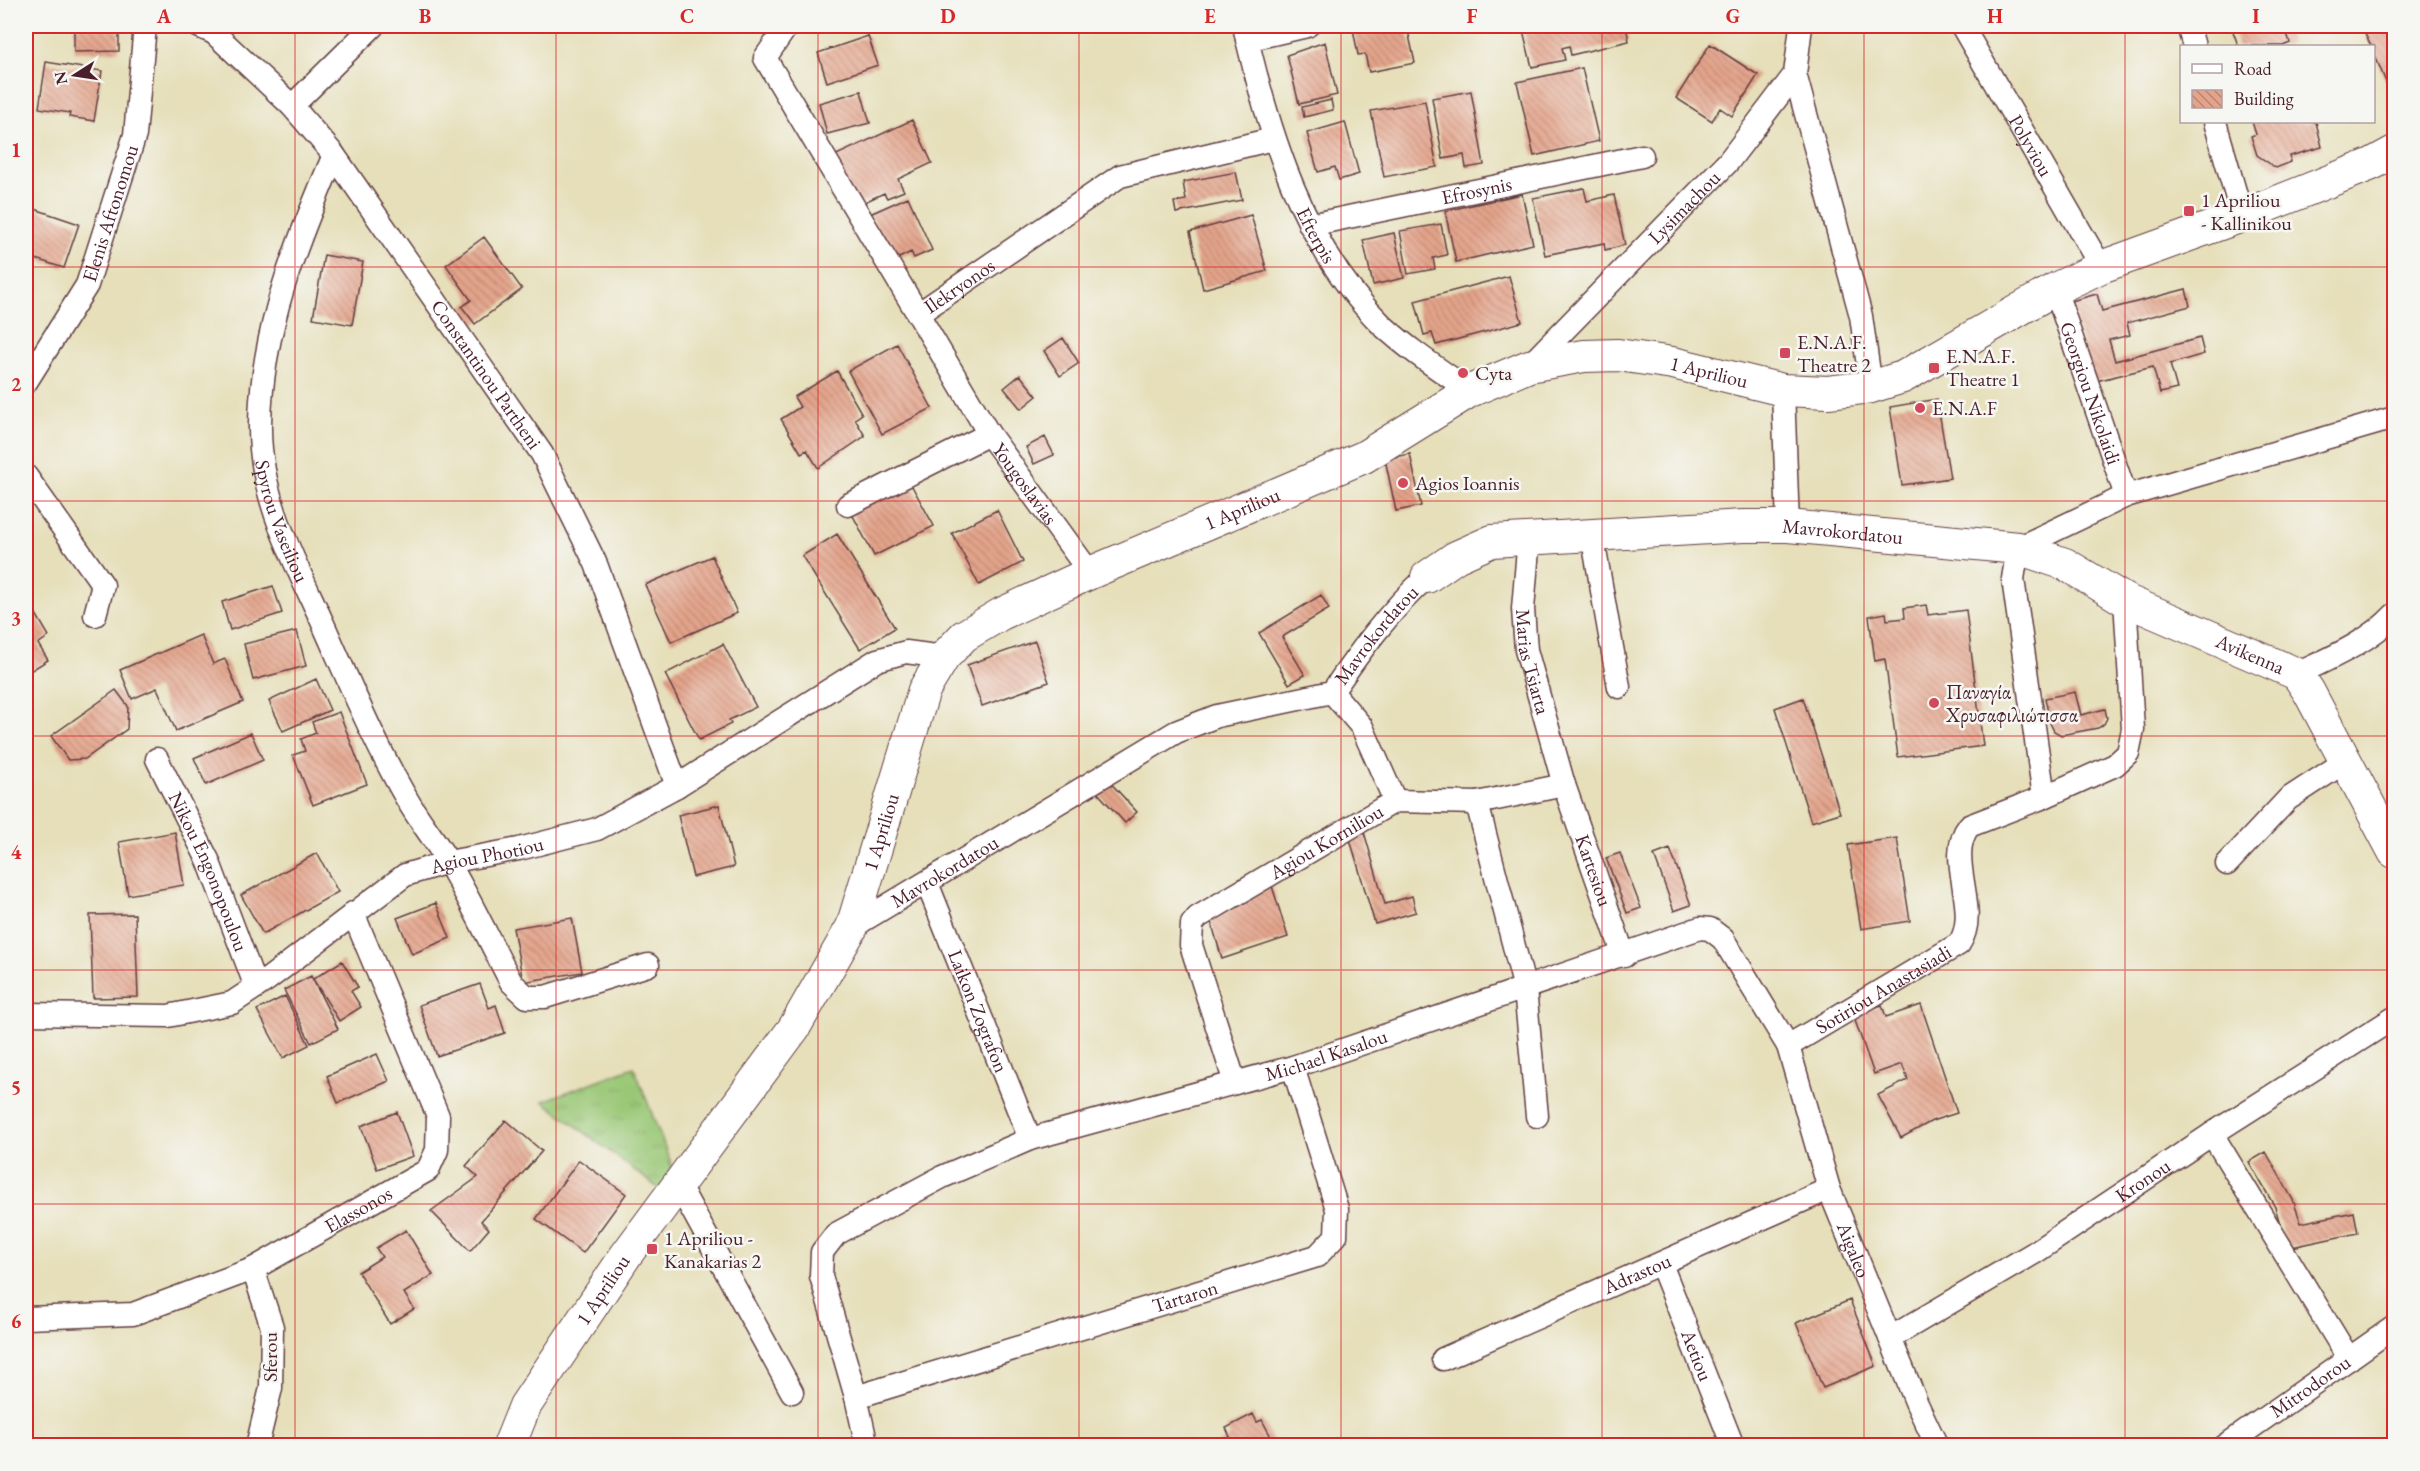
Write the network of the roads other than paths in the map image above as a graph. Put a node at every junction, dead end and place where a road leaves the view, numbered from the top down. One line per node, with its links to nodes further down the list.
1 (145, 26): 24 (street, Elenis Aftonomou)
2 (198, 26): 12 (street, Constantinou Partheni)
3 (373, 26): 12 (street)
4 (786, 26): 22 (street, Ilekryonos)
5 (1307, 26): 9 (street)
6 (1801, 26): 11 (street)
7 (1962, 26): 20 (street, Polyviou)
8 (2188, 26): 10 (street)
9 (1246, 32): 14 (street, Efterpis)
10 (2194, 45)
11 (1795, 74): 23 (street, Lysimachou); 25 (street)
12 (292, 106): 16 (street, Constantinou Partheni)
13 (2215, 123): 18 (street)
14 (1273, 139): 19 (street, Efterpis); 22 (street, Ilekryonos)
15 (2394, 152): 18 (main road, 1 Apriliou)
16 (334, 156): 49 (street, Constantinou Partheni); 54 (street, Spyrou Vaseiliou)
17 (1641, 156): 19 (street, Efrosynis)
18 (2242, 216): 20 (main road, 1 Apriliou)
19 (1310, 225): 27 (street, Efterpis)
20 (2101, 267): 21 (main road, 1 Apriliou)
21 (2055, 289): 25 (main road, 1 Apriliou); 31 (street, Georgiou Nikolaidi)
22 (918, 314): 29 (street)
23 (1529, 366): 26 (main road, 1 Apriliou); 27 (main road, 1 Apriliou)
24 (26, 382)
25 (1871, 387): 26 (main road, 1 Apriliou)
26 (1783, 390): 33 (street)
27 (1470, 391): 37 (main road, 1 Apriliou)
28 (2394, 418): 31 (street)
29 (989, 434): 32 (street, Yougoslavias); 37 (street, Yougoslavias)
30 (26, 476): 40 (street)
31 (2126, 496): 36 (street)
32 (849, 505)
33 (1788, 526): 34 (main road, Mavrokordatou); 36 (main road, Mavrokordatou)
34 (1592, 534): 35 (main road, Mavrokordatou); 44 (street)
35 (1529, 537): 38 (main road, Mavrokordatou); 48 (street, Marias Tsiarta)
36 (2018, 548): 39 (main road, Avikenna); 50 (street)
37 (1090, 573): 42 (main road, 1 Apriliou)
38 (1427, 577): 45 (street, Mavrokordatou)
39 (2125, 600): 43 (main road, Avikenna); 50 (street, Sotiriou Anastasiadi)
40 (95, 615)
41 (2394, 615): 43 (street)
42 (944, 657): 49 (street, Agiou Photiou); 58 (main road, 1 Apriliou)
43 (2297, 674): 47 (main road, Avikenna)
44 (1619, 687)
45 (1332, 692): 51 (street, Mavrokordatou); 56 (street, Mavrokordatou)
46 (157, 759): 61 (street, Nikou Engonopoulou)
47 (2346, 761): 53 (main road, Avikenna); 55 (street)
48 (1564, 785): 52 (street, Agiou Korniliou); 59 (street, Kartesiou)
49 (677, 786): 54 (street, Agiou Photiou)
50 (2044, 797): 65 (street, Sotiriou Anastasiadi)
51 (1395, 801): 52 (street, Agiou Korniliou); 67 (street, Agiou Korniliou)
52 (1477, 803): 62 (street)
53 (2394, 852)
54 (448, 862): 57 (street, Agiou Photiou); 60 (street, Spyrou Vaseiliou)
55 (2227, 864)
56 (927, 883): 58 (street, Mavrokordatou); 70 (street, Laikon Zografon)
57 (353, 913): 61 (street, Agiou Photiou); 74 (street, Elassonos)
58 (852, 927): 71 (main road, 1 Apriliou)
59 (1624, 956): 62 (street, Michael Kasalou); 65 (street, Michael Kasalou)
60 (648, 965)
61 (256, 987): 63 (street, Agiou Photiou)
62 (1525, 989): 66 (street, Michael Kasalou); 68 (street)
63 (26, 1014)
64 (2394, 1018): 69 (street, Kronou)
65 (1788, 1046): 72 (street, Aigaleo)
66 (1293, 1067): 67 (street, Michael Kasalou); 81 (street, Tartaron)
67 (1235, 1083): 70 (street, Michael Kasalou)
68 (1537, 1116)
69 (2212, 1134): 77 (street, Kronou); 79 (street)
70 (1030, 1139): 81 (street, Michael Kasalou)
71 (678, 1184): 80 (street); 83 (main road, 1 Apriliou)
72 (1829, 1189): 73 (street, Adrastou); 77 (street, Aigaleo)
73 (1661, 1264): 78 (street, Adrastou); 85 (street, Aetiou)
74 (254, 1269): 75 (street, Elassonos); 82 (street, Sferou)
75 (26, 1318)
76 (2394, 1327): 79 (street, Mitrodorou)
77 (1890, 1338): 86 (street, Aigaleo)
78 (1443, 1359)
79 (2349, 1359): 87 (street, Mitrodorou)
80 (792, 1392)
81 (856, 1397): 84 (street)
82 (257, 1446)
83 (509, 1446)
84 (867, 1446)
85 (1733, 1446)
86 (1937, 1446)
87 (2225, 1446)

